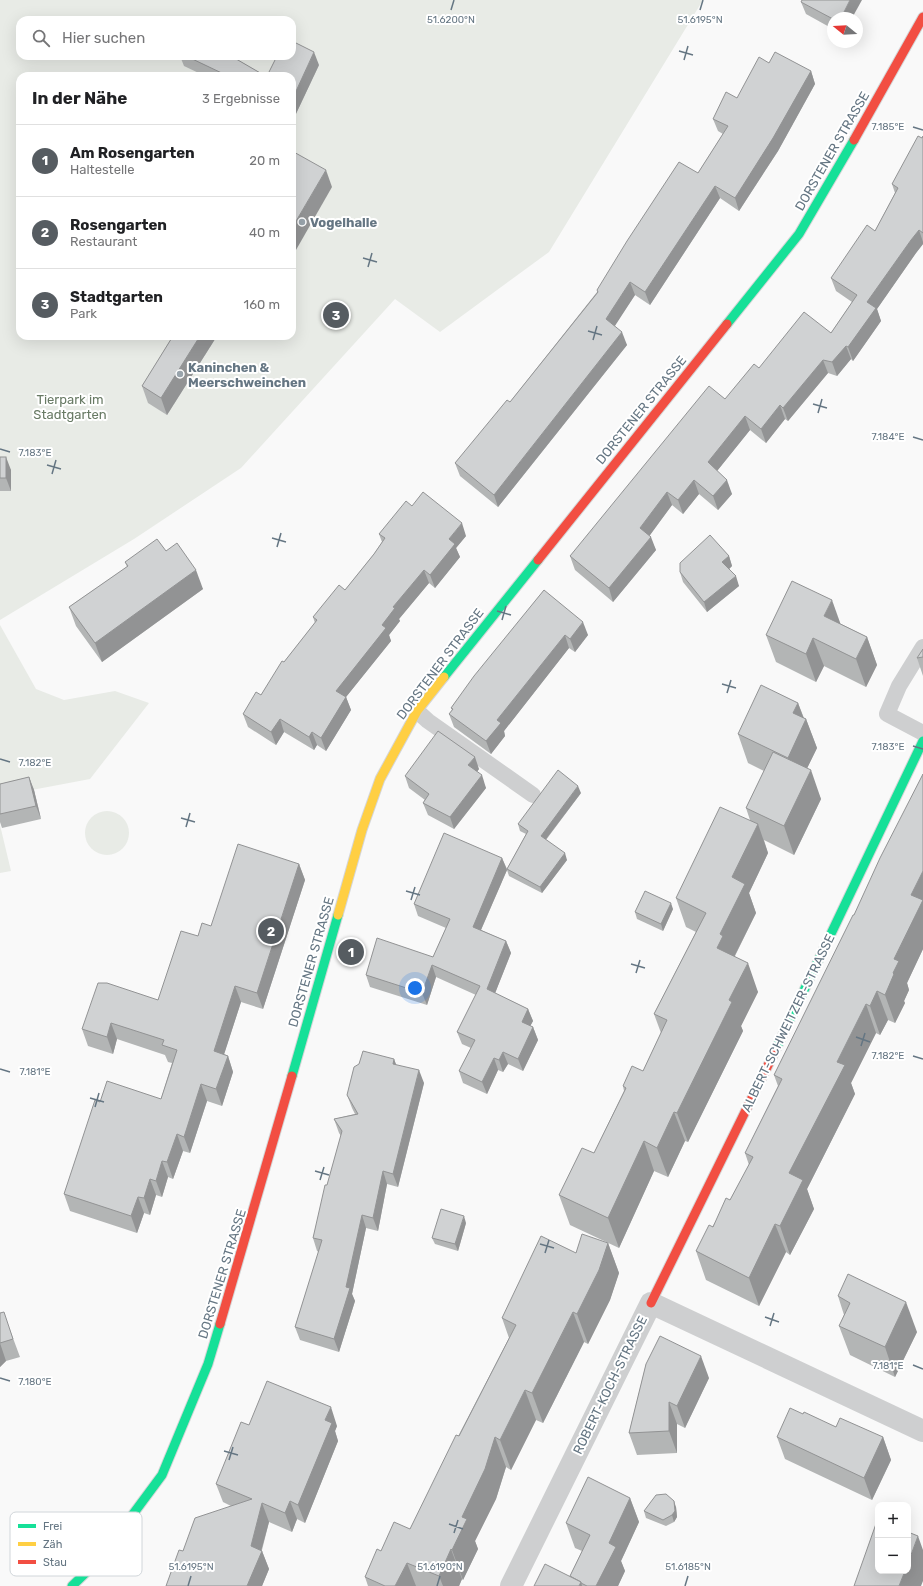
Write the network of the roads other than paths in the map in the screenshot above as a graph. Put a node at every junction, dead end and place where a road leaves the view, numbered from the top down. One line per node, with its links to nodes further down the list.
1 (923, 17): 3 (main road, DORSTENER STRASSE)
2 (923, 647): 4 (lane)
3 (417, 711): 6 (lane); 9 (main road, DORSTENER STRASSE)
4 (923, 733)
5 (923, 741): 7 (main road, ALBERT-SCHWEITZER-STRASSE)
6 (533, 795)
7 (650, 1303): 8 (street, ROBERT-KOCH-STRASSE); 12 (street, ROBERT-KOCH-STRASSE)
8 (923, 1431)
9 (135, 1512)
10 (82, 1576): 11 (main road, DORSTENER STRASSE)
11 (72, 1586)
12 (511, 1586)

